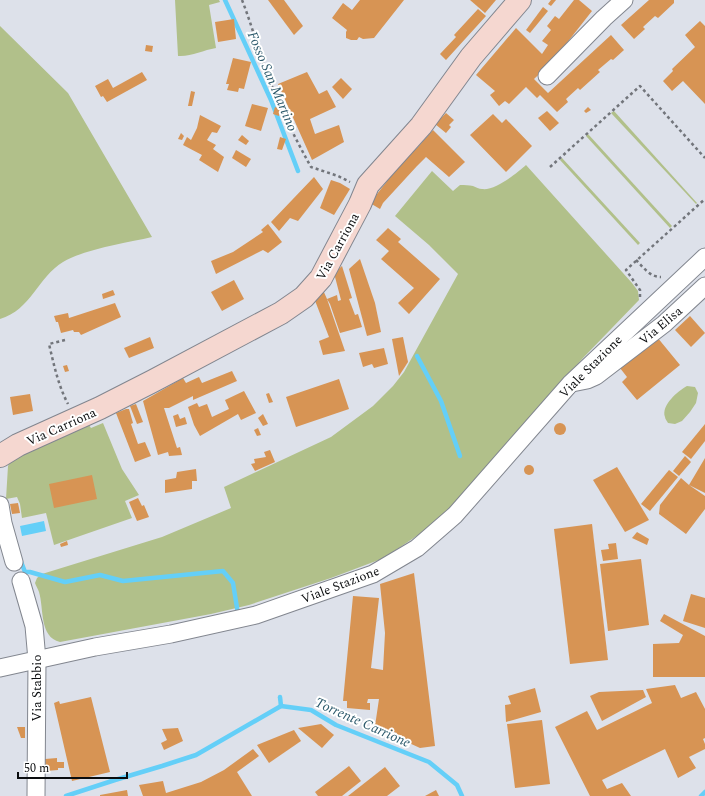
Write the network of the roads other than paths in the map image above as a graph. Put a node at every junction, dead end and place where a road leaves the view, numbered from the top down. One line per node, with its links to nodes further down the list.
1 (520, 0): 7 (main road, Via Carriona)
2 (624, 0): 3 (street)
3 (547, 76)
4 (705, 257): 6 (street, Viale Stazione)
5 (705, 286): 6 (street, Via Elisa)
6 (570, 384): 11 (street, Viale Stazione)
7 (0, 456)
8 (0, 505): 9 (street)
9 (14, 562)
10 (21, 582): 11 (street, Via Stabbio)
11 (37, 660): 12 (street, Viale Stazione); 13 (street, Via Stabbio)
12 (0, 668)
13 (37, 790)

